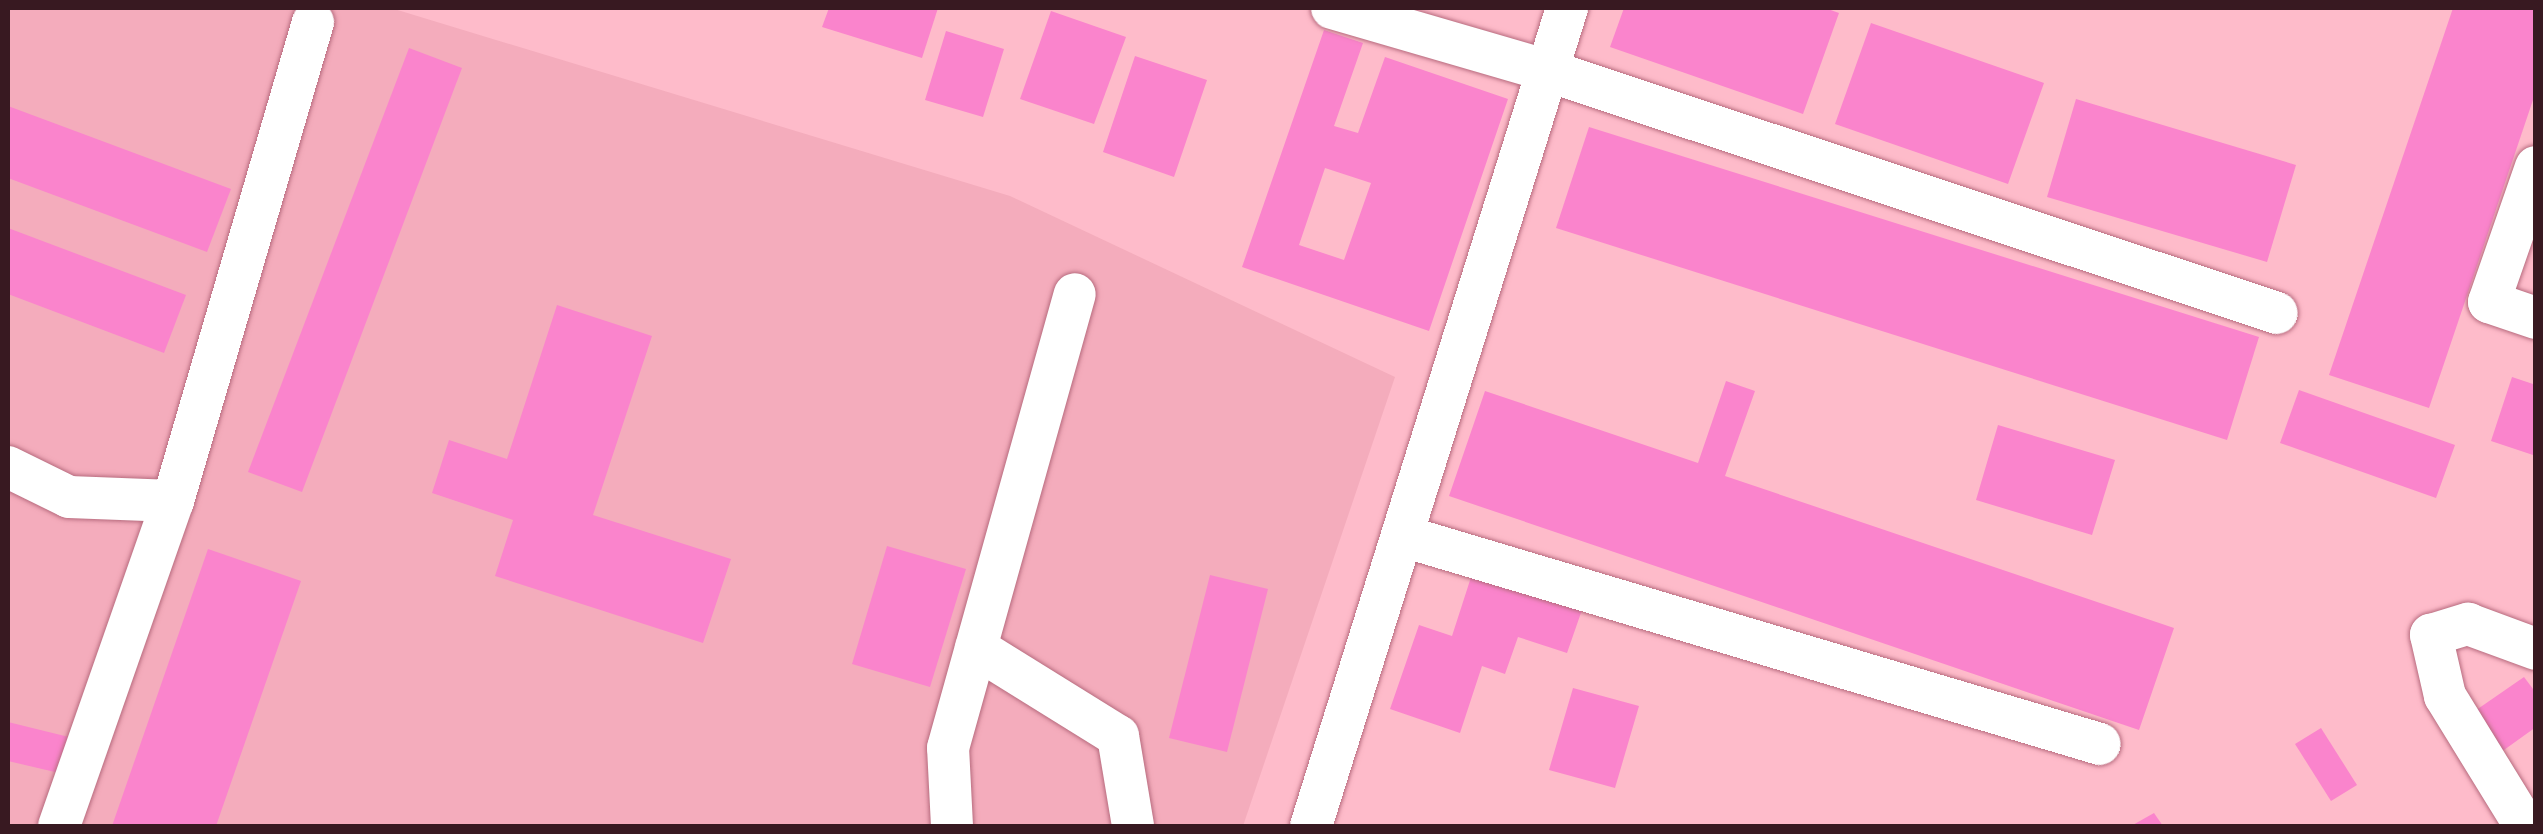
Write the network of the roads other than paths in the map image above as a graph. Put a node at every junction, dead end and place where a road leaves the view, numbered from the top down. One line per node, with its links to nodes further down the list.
1 (1332, 8): 4 (street)
2 (1567, 8): 4 (street)
3 (313, 22): 10 (street)
4 (1546, 70): 7 (street); 11 (street)
5 (2536, 167): 8 (street)
6 (1076, 294): 12 (street)
7 (2277, 313)
8 (2536, 318)
9 (8, 466): 10 (street)
10 (173, 501): 15 (street)
11 (1403, 536): 14 (street); 18 (street)
12 (976, 648): 16 (street); 17 (street)
13 (2536, 649): 19 (street)
14 (2100, 744)
15 (58, 826)
16 (952, 826)
17 (1133, 826)
18 (1311, 826)
19 (2525, 826)

